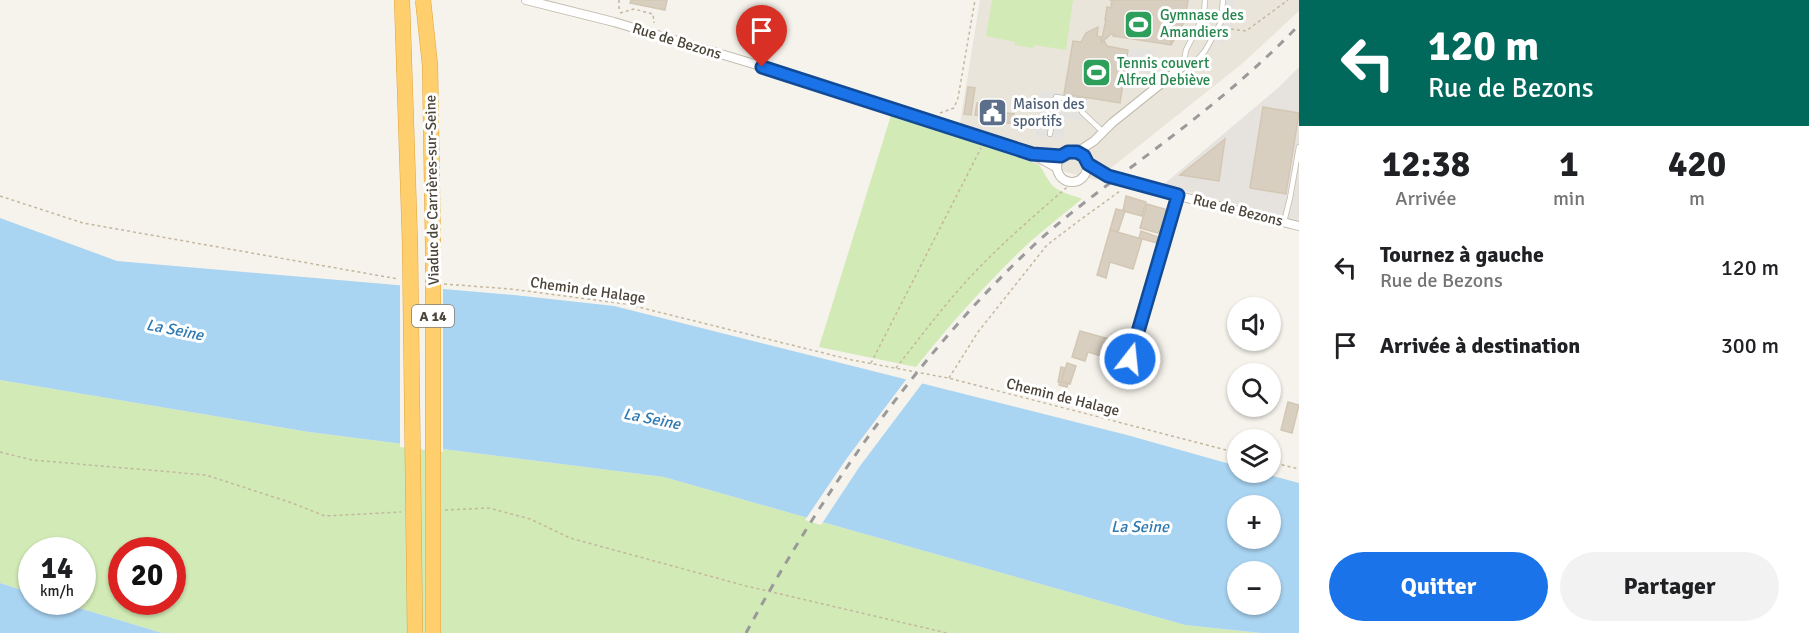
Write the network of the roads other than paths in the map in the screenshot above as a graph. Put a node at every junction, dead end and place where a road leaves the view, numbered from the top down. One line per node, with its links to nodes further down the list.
1 (402, 0): 22 (highway, Viaduc de Carrières-sur-Seine / A 14, bridge)
2 (423, 0): 23 (highway, Viaduc de Carrières-sur-Seine / A 14, bridge)
3 (526, 0): 12 (street, Rue de Bezons)
4 (1205, 0): 6 (lane)
5 (1223, 0): 6 (lane)
6 (1183, 66): 7 (street)
7 (1103, 132): 8 (lane); 9 (street)
8 (1050, 134)
9 (1094, 141): 11 (street); 14 (street)
10 (1299, 147): 19 (lane)
11 (1077, 152): 13 (street, Rue de Bezons); 14 (street, Rue de Bezons)
12 (1032, 154): 13 (street, Rue de Bezons); 15 (street, Rue de Bezons)
13 (1061, 156): 15 (street)
14 (1087, 162): 16 (street, Rue de Bezons); 17 (street)
15 (1057, 168): 17 (street, Rue de Bezons)
16 (1108, 176): 17 (street, Rue de Bezons); 18 (street, Rue de Bezons)
17 (1078, 181)
18 (1178, 195): 19 (street, Rue de Bezons); 21 (lane)
19 (1284, 222): 20 (street, Rue de Bezons)
20 (1299, 225)
21 (1130, 359)
22 (415, 633)
23 (433, 633)

